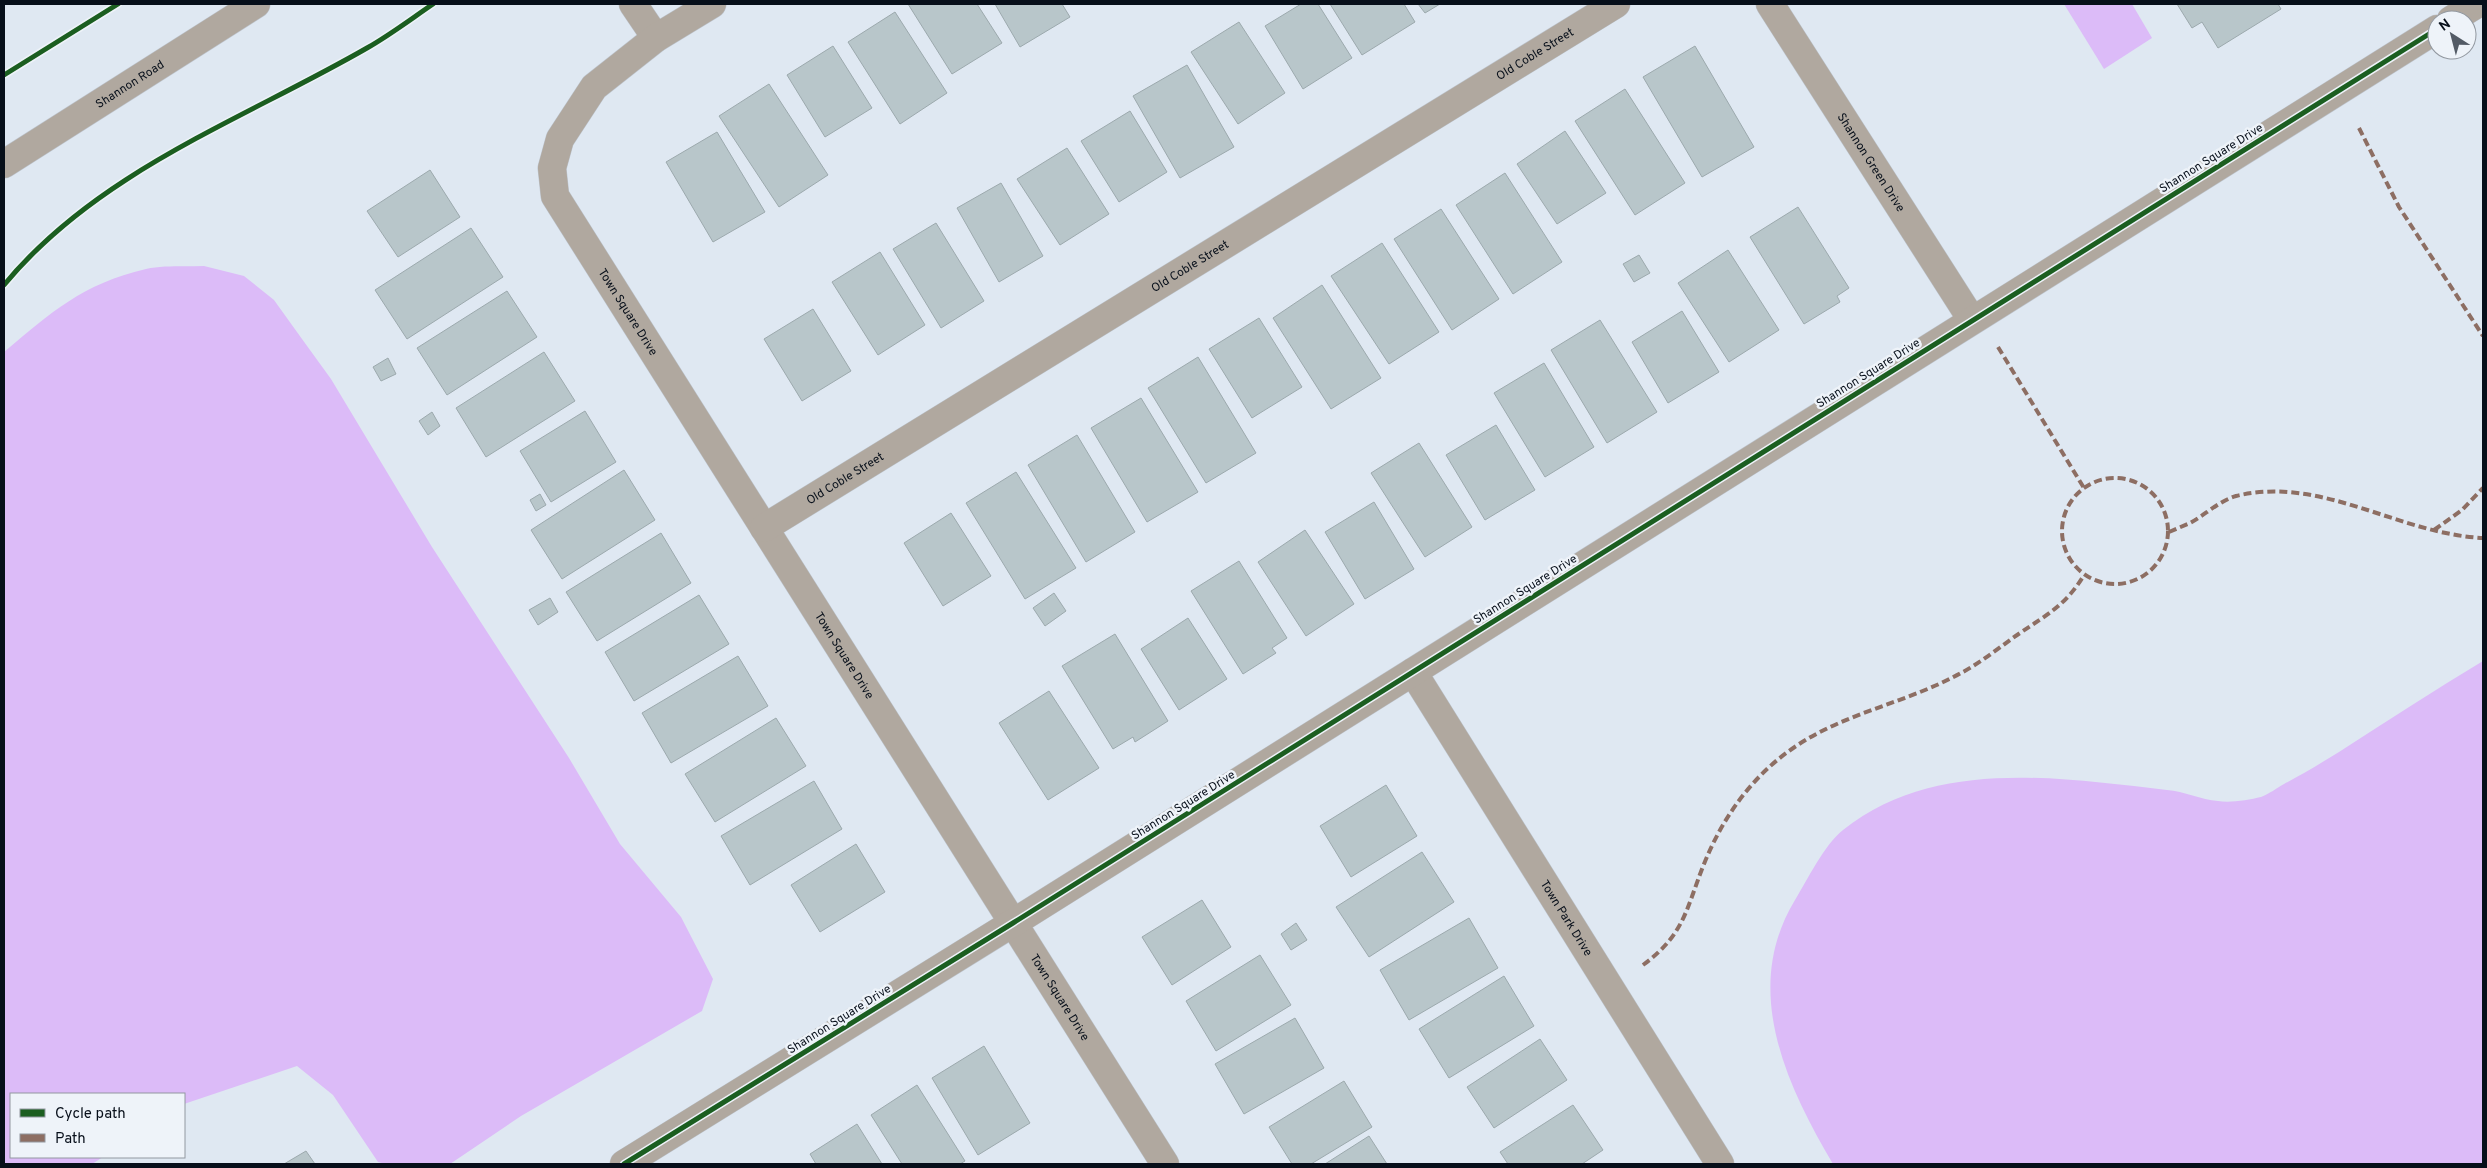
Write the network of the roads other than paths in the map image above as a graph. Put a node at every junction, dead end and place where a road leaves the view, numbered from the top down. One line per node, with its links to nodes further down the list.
1 (256, 4): 8 (street, Shannon Road)
2 (633, 4): 7 (street)
3 (712, 4): 7 (street, Town Square Drive)
4 (1616, 4): 10 (street, Old Coble Street)
5 (1770, 4): 9 (street, Shannon Green Drive)
6 (2427, 35): 9 (street, Shannon Square Drive)
7 (656, 38): 10 (street, Town Square Drive)
8 (4, 164)
9 (1972, 320): 11 (street, Shannon Square Drive)
10 (764, 528): 12 (street, Town Square Drive)
11 (1413, 672): 12 (street, Shannon Square Drive); 15 (street, Town Park Drive)
12 (1013, 923): 13 (street, Shannon Square Drive); 14 (street, Town Square Drive)
13 (624, 1164)
14 (1165, 1164)
15 (1720, 1164)

